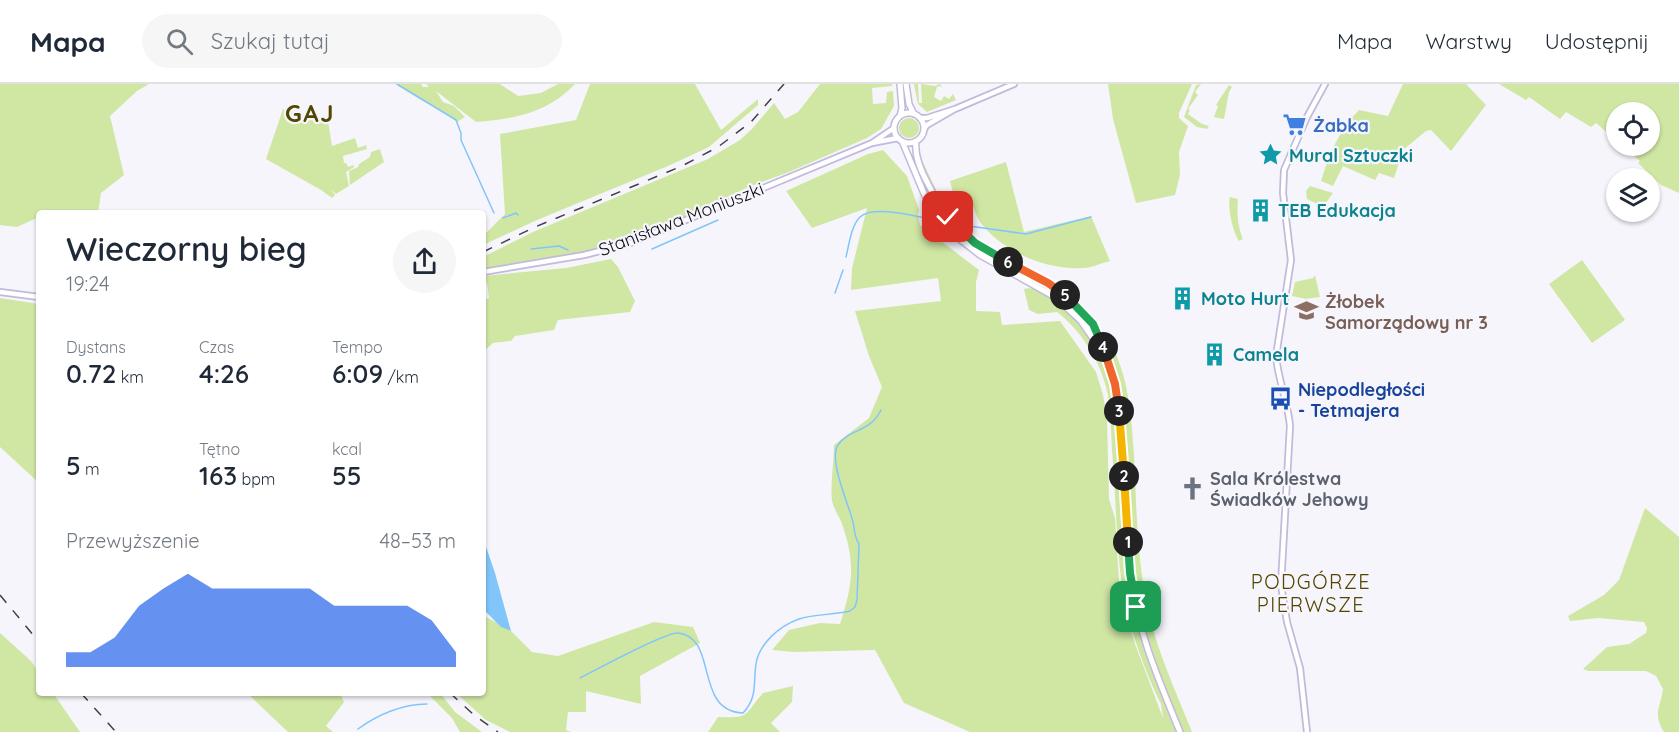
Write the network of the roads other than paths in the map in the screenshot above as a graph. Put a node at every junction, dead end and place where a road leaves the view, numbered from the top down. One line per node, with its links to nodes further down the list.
1 (900, 84): 6 (main road)
2 (906, 84): 7 (main road)
3 (1014, 84): 5 (street)
4 (1325, 84): 18 (street)
5 (955, 109): 7 (street); 9 (street)
6 (900, 116): 7 (main road); 8 (main road)
7 (917, 116): 9 (main road)
8 (894, 128): 10 (main road); 12 (street, Stanisława Moniuszki)
9 (924, 129): 11 (main road)
10 (900, 140): 11 (main road); 12 (street, Stanisława Moniuszki); 16 (main road)
11 (916, 141): 16 (main road)
12 (872, 143): 13 (street, Stanisława Moniuszki)
13 (486, 272)
14 (0, 292): 15 (street)
15 (36, 297)
16 (1109, 367): 17 (main road)
17 (1180, 732)
18 (1307, 732)

